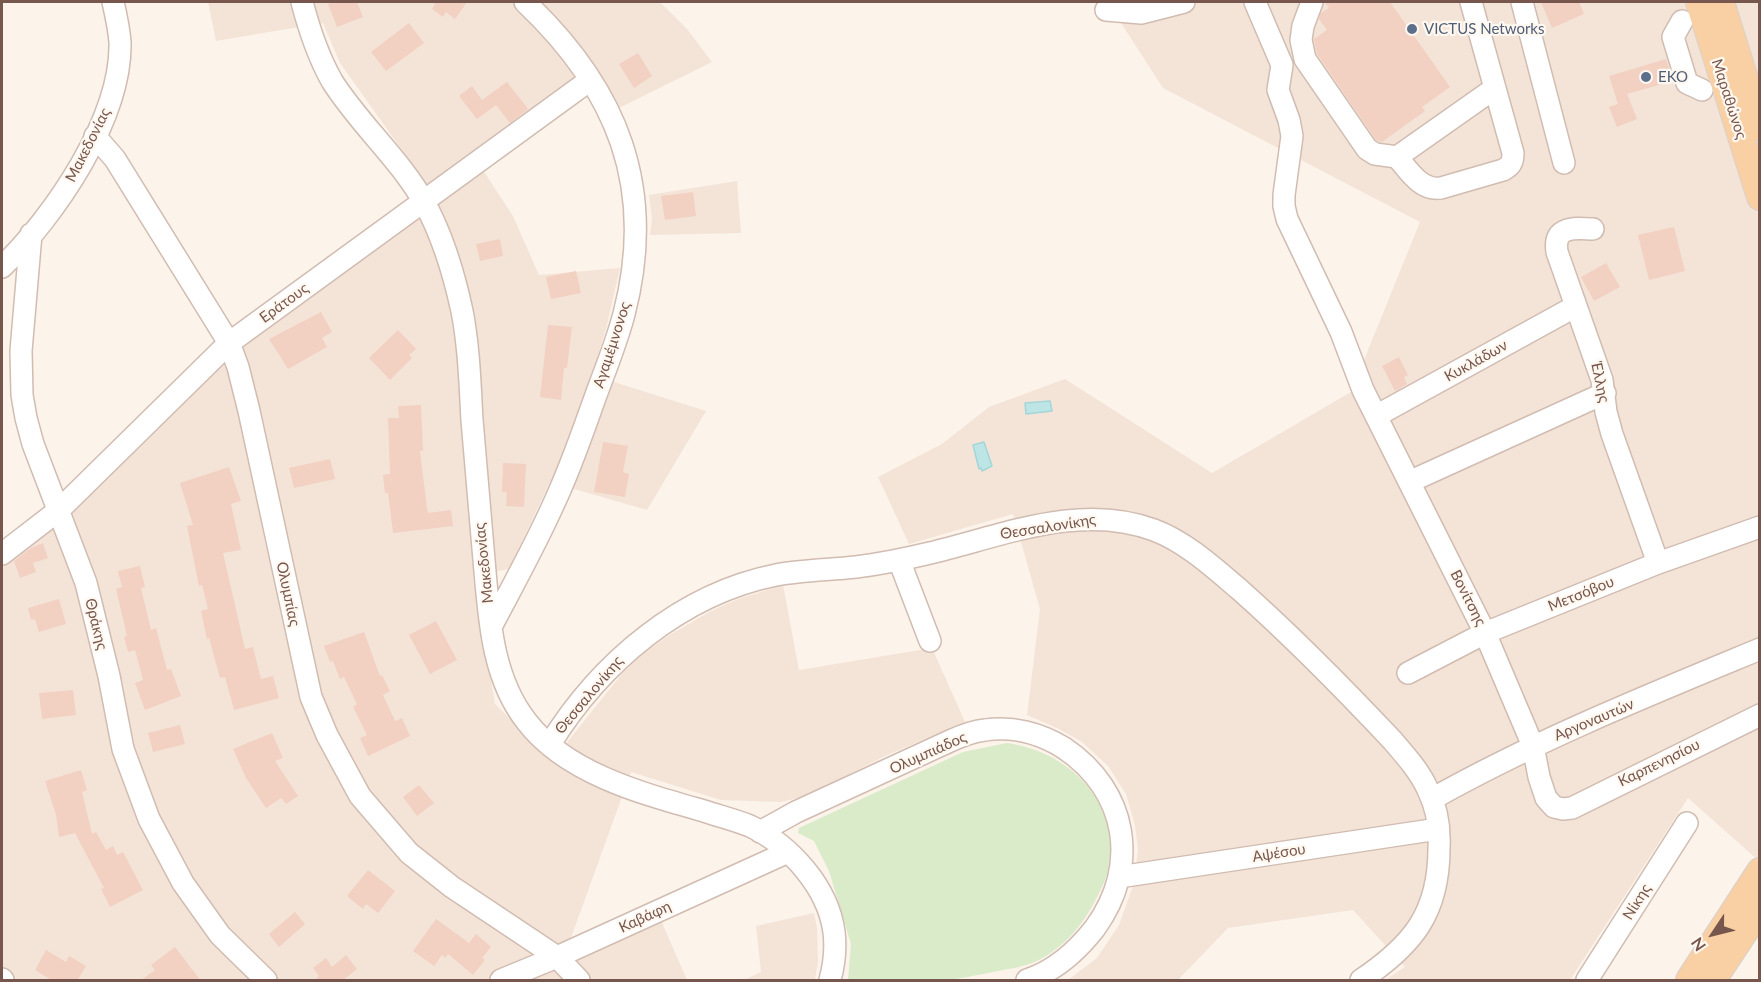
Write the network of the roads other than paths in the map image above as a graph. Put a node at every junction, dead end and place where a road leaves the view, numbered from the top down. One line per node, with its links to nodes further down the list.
1 (112, 2): 17 (street, Μακεδονίας)
2 (302, 2): 21 (street, Μακεδονίας)
3 (525, 2): 13 (street, Αγαμέμνονος)
4 (1185, 2): 11 (street)
5 (1255, 2): 28 (street, Βονίτσης)
6 (1312, 2): 18 (street)
7 (1471, 2): 14 (street)
8 (1522, 2): 19 (street)
9 (1699, 2): 20 (main road, Μαραθώνος)
10 (1721, 2): 16 (main road, Μαραθώνος)
11 (1106, 10)
12 (1682, 21): 15 (street)
13 (590, 80): 21 (street, Εράτους); 35 (street, Αγαμέμνονος)
14 (1495, 88): 18 (street); 18 (street)
15 (1702, 90)
16 (1758, 114)
17 (95, 136): 23 (street, Μακεδονίας); 26 (street, Ολυμπίας)
18 (1397, 157)
19 (1564, 163)
20 (1760, 197)
21 (423, 201): 26 (street, Εράτους); 35 (street, Μακεδονίας)
22 (1593, 229): 25 (street, Έλλης)
23 (31, 234): 24 (street, Μακεδονίας); 30 (street, Θράκης)
24 (2, 267)
25 (1576, 306): 27 (street, Έλλης); 28 (street, Κυκλάδων)
26 (229, 342): 30 (street, Εράτους); 52 (street, Ολυμπίας)
27 (1605, 393): 29 (street); 34 (street, Έλλης)
28 (1376, 417): 29 (street, Βονίτσης)
29 (1409, 482): 36 (street, Βονίτσης)
30 (59, 510): 32 (street, Εράτους); 53 (street, Θράκης)
31 (1760, 527): 34 (street, Μετσόβου)
32 (2, 554)
33 (899, 560): 37 (street); 41 (street, Θεσσαλονίκης); 43 (street, Θεσσαλονίκης)
34 (1658, 563): 36 (street, Μετσόβου)
35 (491, 627): 41 (street, Μακεδονίας)
36 (1485, 633): 39 (street, Μετσόβου); 42 (street, Βονίτσης)
37 (930, 641)
38 (1760, 649): 42 (street, Αργοναυτών)
39 (1408, 673)
40 (1760, 715): 44 (street, Καρπενησίου)
41 (550, 744): 47 (street, Μακεδονίας)
42 (1533, 746): 43 (street, Αργοναυτών); 44 (street, Βονίτσης)
43 (1432, 799): 46 (street, Θεσσαλονίκης)
44 (1559, 809)
45 (1687, 823): 59 (street, Νίκης)
46 (1438, 829): 50 (street, Αψέσου); 58 (street, Θεσσαλονίκης)
47 (760, 832): 48 (street, Μακεδονίας); 50 (street, Ολυμπιάδος)
48 (788, 852): 52 (street, Καβάφη); 56 (street, Μακεδονίας)
49 (1760, 871): 60 (main road)
50 (1119, 877): 57 (street, Ολυμπιάδος)
51 (1760, 909): 61 (main road)
52 (557, 957): 54 (street, Καβάφη); 55 (street, Ολυμπίας)
53 (266, 981)
54 (501, 981)
55 (579, 981)
56 (830, 981)
57 (1027, 981)
58 (1361, 981)
59 (1587, 981)
60 (1689, 981)
61 (1713, 981)

